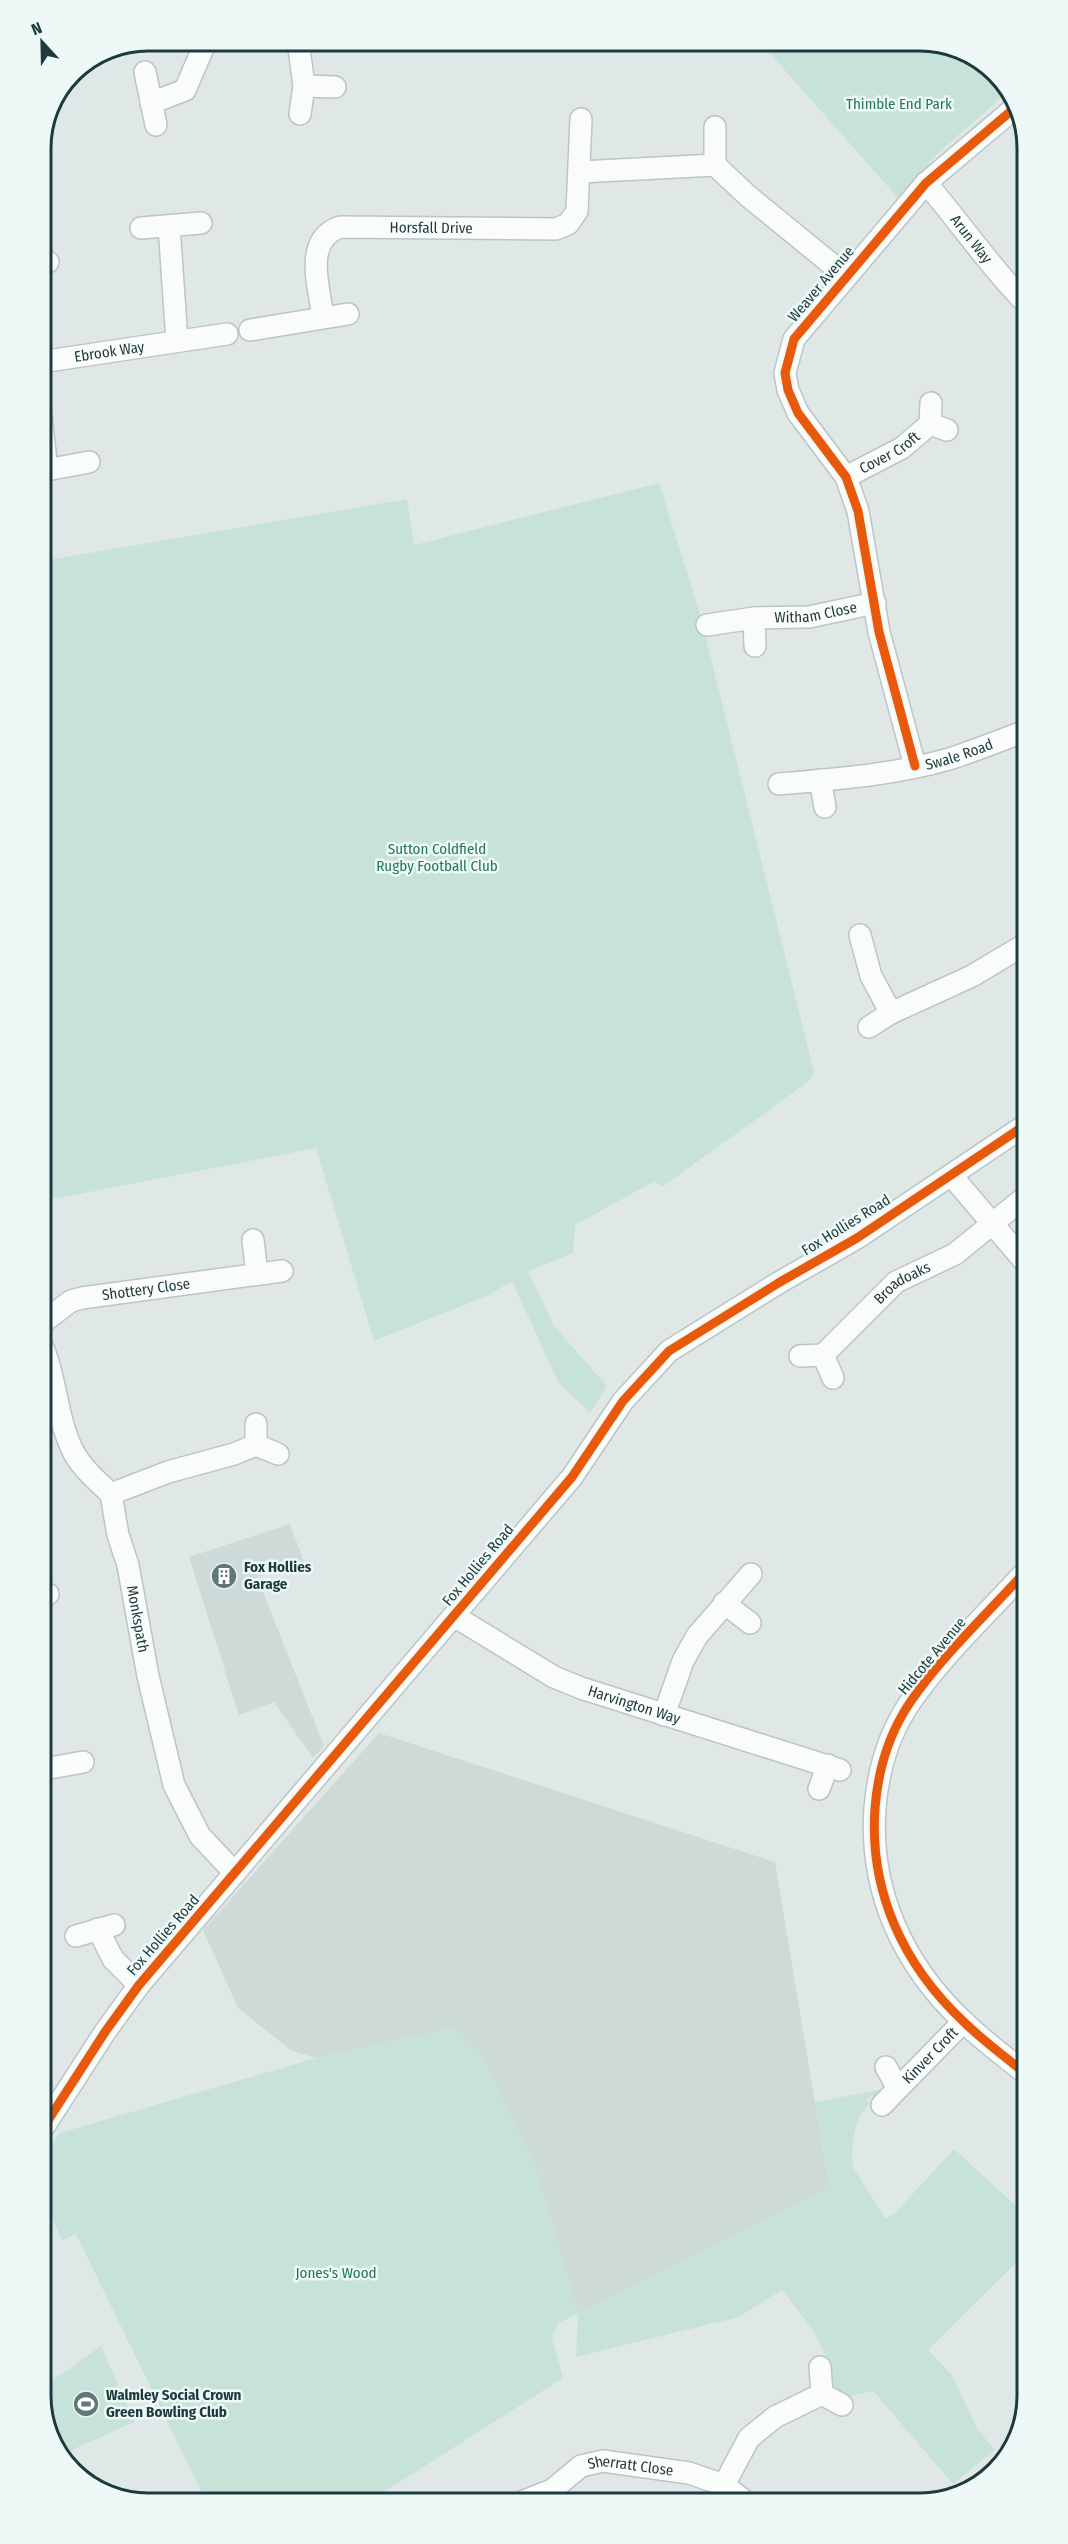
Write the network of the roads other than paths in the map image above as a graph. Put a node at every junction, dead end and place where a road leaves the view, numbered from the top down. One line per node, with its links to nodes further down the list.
1 (201, 51): 6 (street)
2 (299, 51): 4 (street)
3 (145, 72): 6 (street)
4 (304, 86): 5 (street); 8 (street)
5 (335, 87)
6 (151, 104): 10 (street)
7 (1010, 112): 14 (street, Weaver Avenue)
8 (300, 114)
9 (581, 119): 13 (street, Horsfall Drive)
10 (156, 125)
11 (715, 127): 12 (street)
12 (715, 165): 13 (street); 18 (street)
13 (580, 172): 21 (street, Horsfall Drive)
14 (926, 183): 18 (street, Weaver Avenue); 19 (street, Arun Way)
15 (201, 224): 16 (street)
16 (169, 226): 17 (street); 24 (street)
17 (141, 228)
18 (846, 276): 29 (street, Weaver Avenue)
19 (1017, 290)
20 (348, 314): 21 (street)
21 (322, 317): 22 (street)
22 (250, 330)
23 (227, 334): 24 (street, Ebrook Way)
24 (177, 341): 25 (street, Ebrook Way)
25 (51, 360)
26 (931, 403): 29 (street, Cover Croft)
27 (89, 462): 28 (street)
28 (51, 469)
29 (846, 477): 30 (street, Weaver Avenue)
30 (875, 603): 31 (street, Witham Close); 35 (street, Weaver Avenue)
31 (754, 618): 32 (street, Witham Close); 33 (street, Witham Close)
32 (707, 625)
33 (755, 646)
34 (1017, 734): 35 (street, Swale Road)
35 (915, 766): 36 (street, Swale Road)
36 (820, 780): 37 (street, Swale Road); 38 (street)
37 (779, 784)
38 (825, 807)
39 (860, 935): 41 (street)
40 (1017, 949): 41 (street)
41 (891, 1013): 42 (street)
42 (869, 1027)
43 (1017, 1131): 44 (street, Fox Hollies Road)
44 (951, 1175): 46 (street); 61 (street, Fox Hollies Road)
45 (1017, 1203): 46 (street, Broadoaks)
46 (992, 1226): 48 (street); 52 (street, Broadoaks)
47 (253, 1240): 50 (street)
48 (1017, 1253)
49 (282, 1271): 50 (street, Shottery Close)
50 (257, 1274): 51 (street, Shottery Close)
51 (51, 1317)
52 (823, 1355): 53 (street); 55 (street)
53 (800, 1356)
54 (51, 1377): 57 (street)
55 (833, 1378)
56 (278, 1454): 57 (street)
57 (111, 1494): 67 (street, Monkspath)
58 (751, 1574): 60 (street)
59 (1017, 1582): 70 (street, Hidcote Avenue)
60 (724, 1603): 62 (street); 63 (street)
61 (454, 1616): 63 (street, Harvington Way); 67 (street, Fox Hollies Road)
62 (750, 1623)
63 (664, 1715): 66 (street, Harvington Way)
64 (55, 1761): 65 (street)
65 (83, 1762)
66 (819, 1789)
67 (235, 1874): 69 (street, Fox Hollies Road)
68 (76, 1936): 69 (street, Fox Hollies Road)
69 (139, 1985): 75 (street, Fox Hollies Road)
70 (963, 2022): 72 (street, Hidcote Avenue); 73 (street, Kinver Croft)
71 (886, 2067): 73 (street, Kinver Croft)
72 (1017, 2067)
73 (897, 2087): 74 (street, Kinver Croft)
74 (882, 2105)
75 (51, 2117)
76 (820, 2367): 77 (street)
77 (822, 2394): 78 (street); 79 (street)
78 (842, 2405)
79 (724, 2485): 80 (street, Sherratt Close); 81 (street, Sherratt Close)
80 (544, 2493)
81 (734, 2493)

